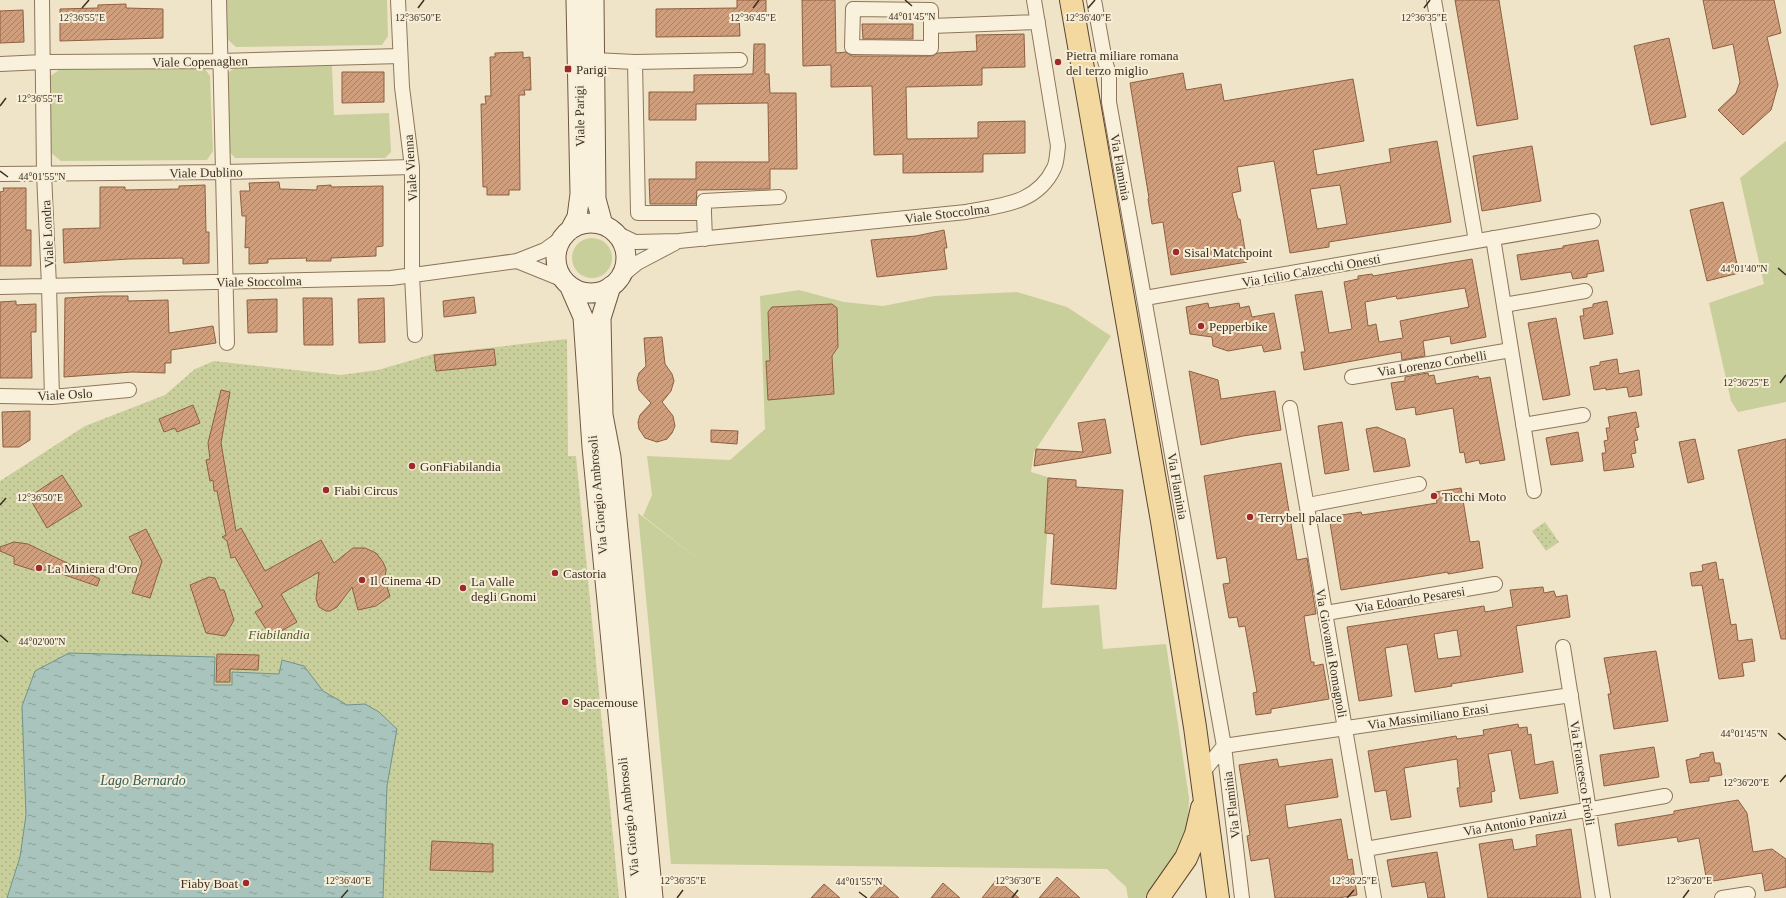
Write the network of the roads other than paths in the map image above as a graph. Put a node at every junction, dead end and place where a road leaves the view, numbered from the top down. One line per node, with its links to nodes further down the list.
1 (42, 0): 18 (street, Viale Londra)
2 (219, 0): 17 (street)
3 (398, 0): 14 (street, Viale Vienna)
4 (576, 0): 29 (main road, Viale Parigi)
5 (594, 0): 15 (main road, Viale Parigi)
6 (1034, 0): 10 (street, Viale Stoccolma)
7 (1071, 0): 13 (main road, Via Flaminia)
8 (1094, 0): 12 (street, Via Flaminia)
9 (1434, 0): 33 (street)
10 (1038, 22): 11 (street); 30 (street, Viale Stoccolma)
11 (931, 26): 11 (street)
12 (1099, 28): 13 (street); 42 (street, Via Flaminia)
13 (1076, 30): 63 (main road, Via Flaminia)
14 (400, 56): 17 (street, Viale Copenaghen); 21 (street, Viale Vienna)
15 (594, 60): 19 (street); 28 (main road, Viale Parigi)
16 (740, 60): 19 (street)
17 (220, 61): 18 (street, Viale Copenaghen); 23 (street)
18 (44, 62): 20 (street, Viale Copenaghen); 22 (street, Viale Londra)
19 (635, 62): 26 (street)
20 (0, 64)
21 (412, 167): 23 (street, Viale Dublino); 35 (street, Viale Vienna)
22 (44, 172): 23 (street, Viale Dublino); 24 (street, Viale Dublino); 39 (street, Viale Londra)
23 (223, 172): 37 (street)
24 (0, 174)
25 (779, 197): 26 (street)
26 (704, 213): 30 (street)
27 (1593, 221): 31 (street, Via Icilio Calzecchi Onesti)
28 (608, 228): 29 (main road); 32 (street, Viale Stoccolma); 36 (main road)
29 (567, 233): 34 (street, Viale Stoccolma); 38 (main road)
30 (705, 238): 32 (street, Viale Stoccolma)
31 (1493, 238): 33 (street, Via Icilio Calzecchi Onesti); 43 (street)
32 (679, 241): 36 (street, Viale Stoccolma)
33 (1476, 241): 42 (street, Via Icilio Calzecchi Onesti)
34 (517, 261): 35 (street, Viale Stoccolma); 38 (street, Viale Stoccolma)
35 (412, 275): 37 (street, Viale Stoccolma); 44 (street, Viale Vienna)
36 (616, 281): 38 (main road); 70 (main road, Via Giorgio Ambrosoli)
37 (227, 282): 39 (street, Viale Stoccolma); 45 (street)
38 (567, 282): 69 (main road, Via Giorgio Ambrosoli)
39 (49, 286): 40 (street, Viale Stoccolma); 50 (street, Viale Londra)
40 (0, 287)
41 (1585, 291): 43 (street)
42 (1145, 298): 62 (street, Via Flaminia)
43 (1504, 304): 46 (street)
44 (415, 335)
45 (227, 343)
46 (1511, 350): 47 (street, Via Lorenzo Corbelli); 53 (street)
47 (1352, 376)
48 (129, 390): 50 (street, Viale Oslo)
49 (0, 396): 50 (street, Viale Oslo)
50 (52, 397)
51 (1290, 408): 56 (street, Via Giovanni Romagnoli)
52 (1583, 415): 53 (street)
53 (1523, 425): 55 (street)
54 (1419, 484): 56 (street)
55 (1534, 491)
56 (1308, 505): 58 (street, Via Giovanni Romagnoli)
57 (1495, 584): 58 (street, Via Edoardo Pesaresi)
58 (1326, 613): 61 (street, Via Giovanni Romagnoli)
59 (1563, 647): 60 (street, Via Francesco Frioli)
60 (1571, 695): 61 (street, Via Massimiliano Erasi); 66 (street, Via Francesco Frioli)
61 (1345, 728): 62 (street, Via Massimiliano Erasi); 67 (street, Via Giovanni Romagnoli)
62 (1224, 746): 63 (street); 73 (street, Via Flaminia)
63 (1202, 773): 64 (main road, Via Flaminia)
64 (1205, 795): 71 (main road, Via Flaminia); 72 (main road, Via Flaminia)
65 (1665, 796): 66 (street, Via Antonio Panizzi)
66 (1589, 809): 67 (street, Via Antonio Panizzi); 75 (street, Via Francesco Frioli)
67 (1366, 849): 74 (street, Via Giovanni Romagnoli)
68 (1748, 894): 76 (street)
69 (636, 898)
70 (653, 898)
71 (1158, 898)
72 (1218, 898)
73 (1242, 898)
74 (1374, 898)
75 (1603, 898)
76 (1722, 898)

